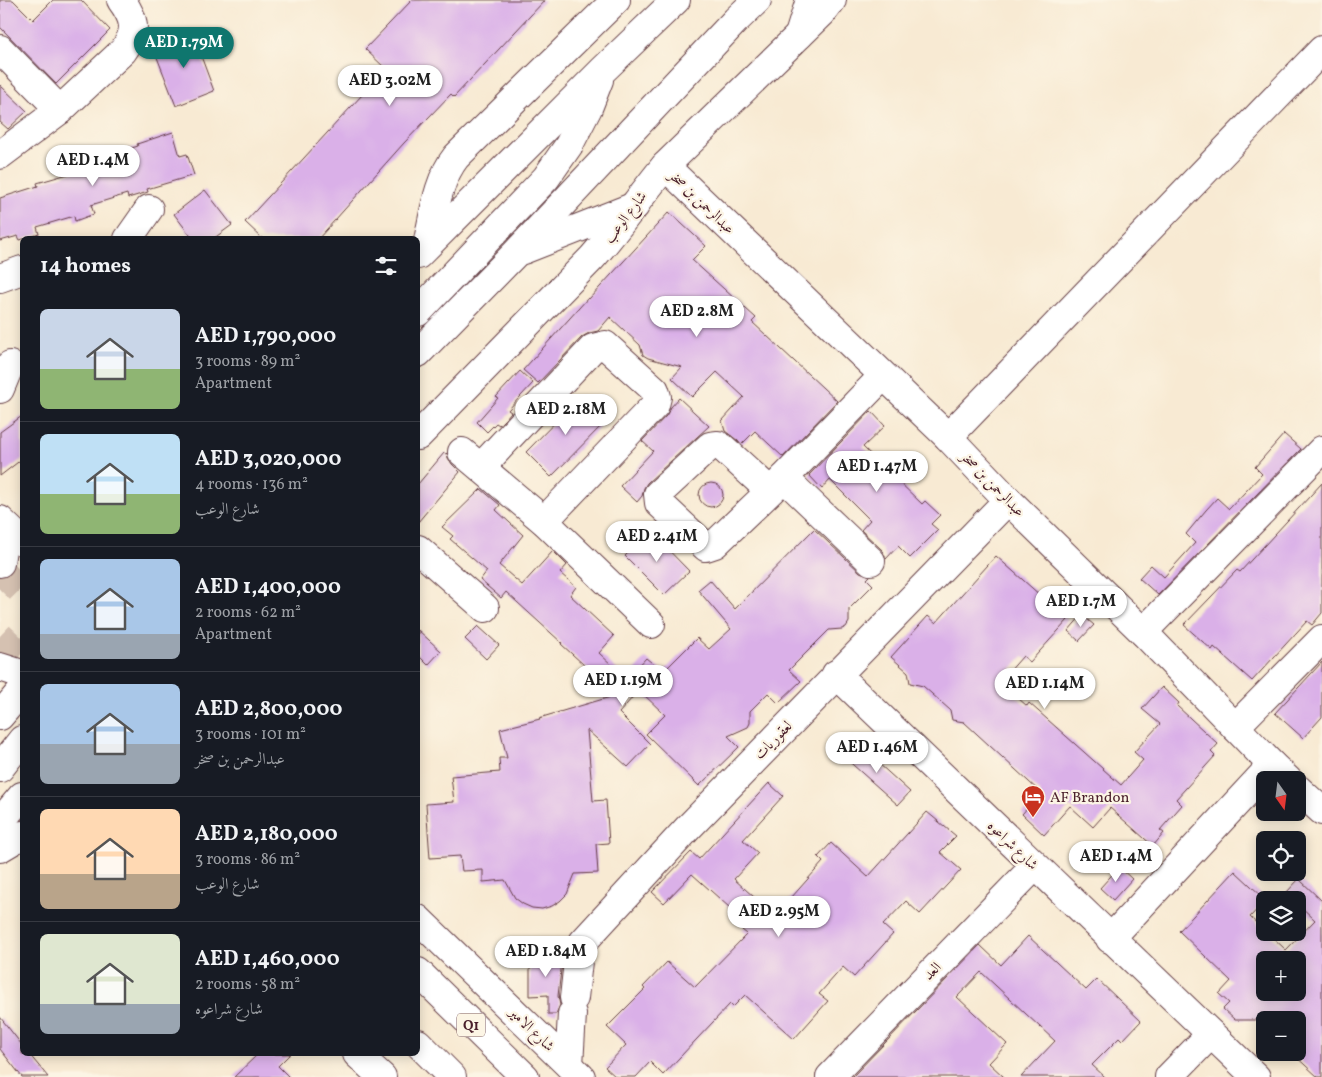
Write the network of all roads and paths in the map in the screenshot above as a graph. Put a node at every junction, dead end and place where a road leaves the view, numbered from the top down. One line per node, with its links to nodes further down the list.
1 (121, 0): 11 (main road)
2 (676, 0): 10 (main road)
3 (756, 0): 18 (main road)
4 (810, 0): 7 (main road)
5 (832, 0): 7 (main road, شارع الوعب)
6 (606, 5): 17 (main road)
7 (799, 35): 13 (main road, شارع الوعب)
8 (0, 49): 11 (main road)
9 (1322, 50): 25 (main road)
10 (603, 70): 17 (main road); 21 (main road)
11 (60, 110): 12 (main road)
12 (0, 155)
13 (665, 166): 14 (main road, شارع الوعب); 23 (main road, عبدالرحمن بن صخر)
14 (635, 206): 18 (main road); 24 (main road, شارع الوعب)
15 (149, 209): 16 (main road)
16 (130, 236)
17 (422, 250)
18 (515, 254): 22 (main road)
19 (20, 271): 20 (main road)
20 (0, 278)
21 (420, 310)
22 (420, 351)
23 (883, 376): 25 (main road, عبدالرحمن بن صخر); 36 (main road)
24 (424, 429): 27 (main road)
25 (948, 437): 28 (main road, عبدالرحمن بن صخر)
26 (1322, 450): 40 (main road)
27 (465, 455): 31 (main road); 31 (main road)
28 (1008, 500): 40 (main road, عبدالرحمن بن صخر); 44 (main road, لعقوريات)
29 (0, 514): 32 (main road)
30 (0, 520): 33 (main road)
31 (544, 521): 39 (main road)
32 (20, 527)
33 (20, 539)
34 (0, 543): 37 (main road)
35 (420, 551): 38 (main road)
36 (871, 561)
37 (0, 563)
38 (485, 608)
39 (651, 624)
40 (1143, 632): 47 (main road, عبدالرحمن بن صخر)
41 (1322, 639): 47 (main road)
42 (0, 667): 43 (main road)
43 (20, 673)
44 (836, 674): 60 (main road, شارع شراعوه); 67 (main road, لعقوريات)
45 (20, 692): 46 (main road)
46 (0, 716)
47 (1235, 727): 52 (main road, عبدالرحمن بن صخر)
48 (20, 729): 49 (main road)
49 (0, 738)
50 (20, 743): 51 (main road)
51 (0, 768)
52 (1278, 771)
53 (1256, 796): 62 (main road, عبدالرحمن بن صخر)
54 (1306, 796): 56 (main road)
55 (20, 798): 57 (main road)
56 (1322, 811)
57 (0, 822)
58 (20, 836): 59 (main road)
59 (0, 848)
60 (1035, 866): 62 (main road, شارع شراعوه); 71 (main road, العد)
61 (420, 921): 67 (main road, شارع الامير)
62 (1110, 939): 64 (main road, شارع شراعوه)
63 (420, 974): 70 (main road, Q1)
64 (1211, 1034): 72 (main road); 73 (main road, شارع شراعوه)
65 (420, 1045): 69 (main road)
66 (360, 1056): 68 (main road)
67 (575, 1071)
68 (382, 1077)
69 (452, 1077)
70 (525, 1077)
71 (830, 1077)
72 (1169, 1077)
73 (1256, 1077)

